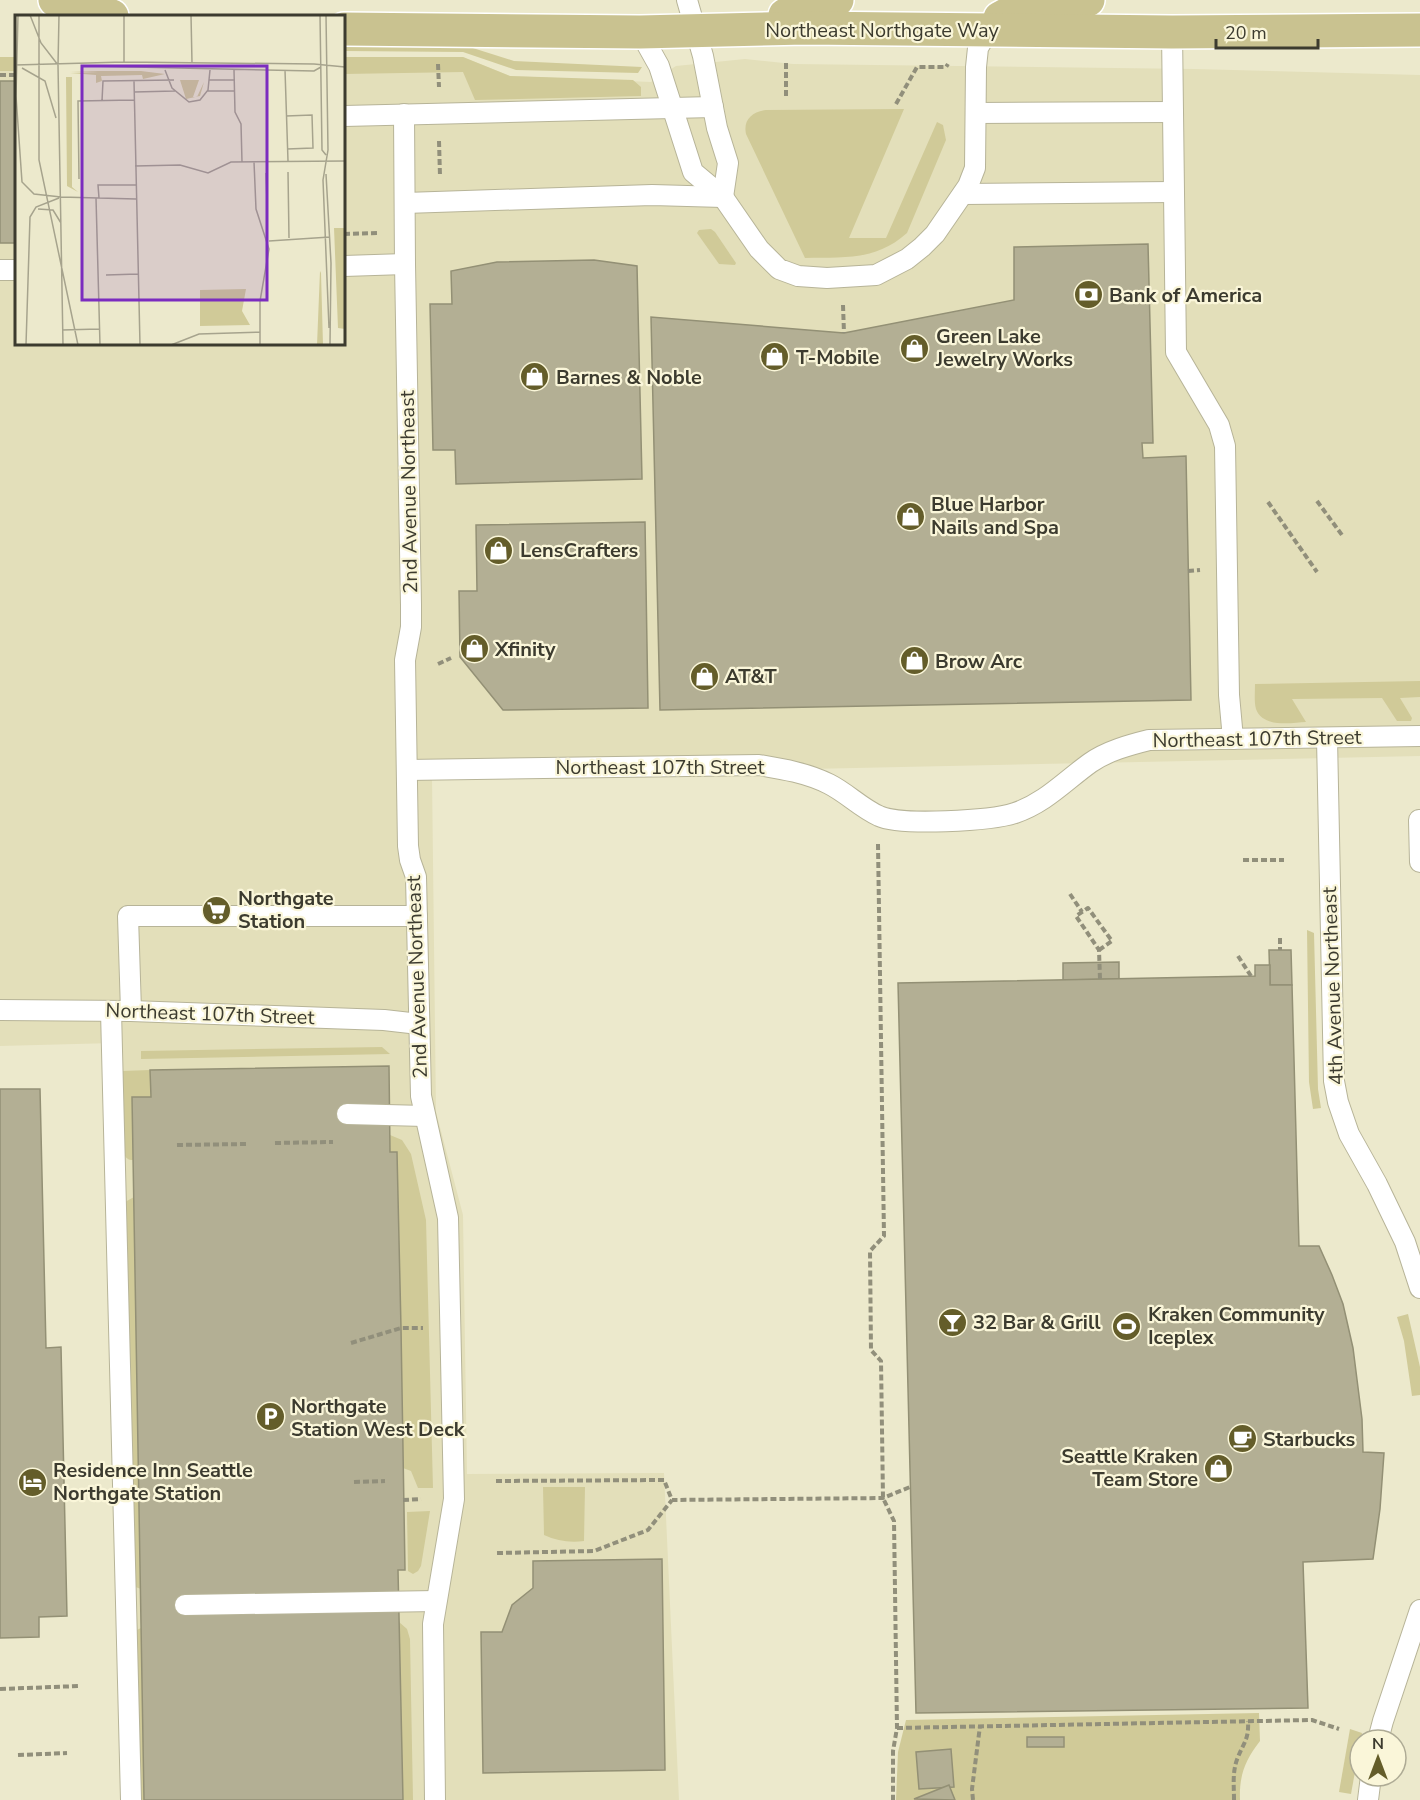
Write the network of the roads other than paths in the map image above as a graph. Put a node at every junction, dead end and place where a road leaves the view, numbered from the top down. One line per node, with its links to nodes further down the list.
1 (56, 0): 5 (main road)
2 (687, 0): 10 (lane)
3 (837, 0): 10 (main road)
4 (1088, 0): 7 (main road)
5 (108, 15)
6 (345, 29): 9 (main road, Northeast Northgate Way)
7 (989, 29): 10 (main road, Northeast Northgate Way); 11 (main road, Northeast Northgate Way); 15 (lane)
8 (1420, 30): 11 (main road, Northeast Northgate Way)
9 (640, 32): 10 (main road, Northeast Northgate Way); 13 (lane)
10 (697, 32): 12 (lane)
11 (1172, 32): 14 (lane)
12 (712, 106): 13 (lane); 20 (lane)
13 (671, 108): 16 (lane); 20 (lane)
14 (1173, 112): 15 (lane); 18 (lane)
15 (976, 113): 19 (lane)
16 (404, 114): 17 (lane); 21 (lane, 2nd Avenue Northeast)
17 (345, 116)
18 (1173, 192): 19 (lane); 26 (lane)
19 (963, 194): 20 (lane)
20 (723, 197): 21 (lane)
21 (405, 203): 22 (lane, 2nd Avenue Northeast)
22 (405, 264): 23 (lane); 27 (lane, 2nd Avenue Northeast)
23 (345, 266)
24 (1420, 736): 25 (lane, Northeast 107th Street)
25 (1327, 738): 26 (lane, Northeast 107th Street); 37 (lane, 4th Avenue Northeast)
26 (1233, 739): 27 (lane, Northeast 107th Street)
27 (407, 770): 30 (lane, 2nd Avenue Northeast)
28 (1419, 820): 29 (lane)
29 (1420, 862)
30 (417, 916): 33 (lane); 34 (lane, 2nd Avenue Northeast)
31 (0, 1010): 32 (lane, Northeast 107th Street)
32 (111, 1011): 33 (lane, Northeast 107th Street); 42 (lane)
33 (131, 1011): 34 (lane, Northeast 107th Street)
34 (419, 1024): 36 (lane, 2nd Avenue Northeast)
35 (347, 1114): 36 (lane)
36 (425, 1116): 38 (lane, 2nd Avenue Northeast)
37 (1420, 1288)
38 (436, 1601): 39 (lane); 43 (lane, 2nd Avenue Northeast)
39 (185, 1605)
40 (1420, 1610): 41 (lane)
41 (1381, 1728)
42 (131, 1800)
43 (435, 1800)

